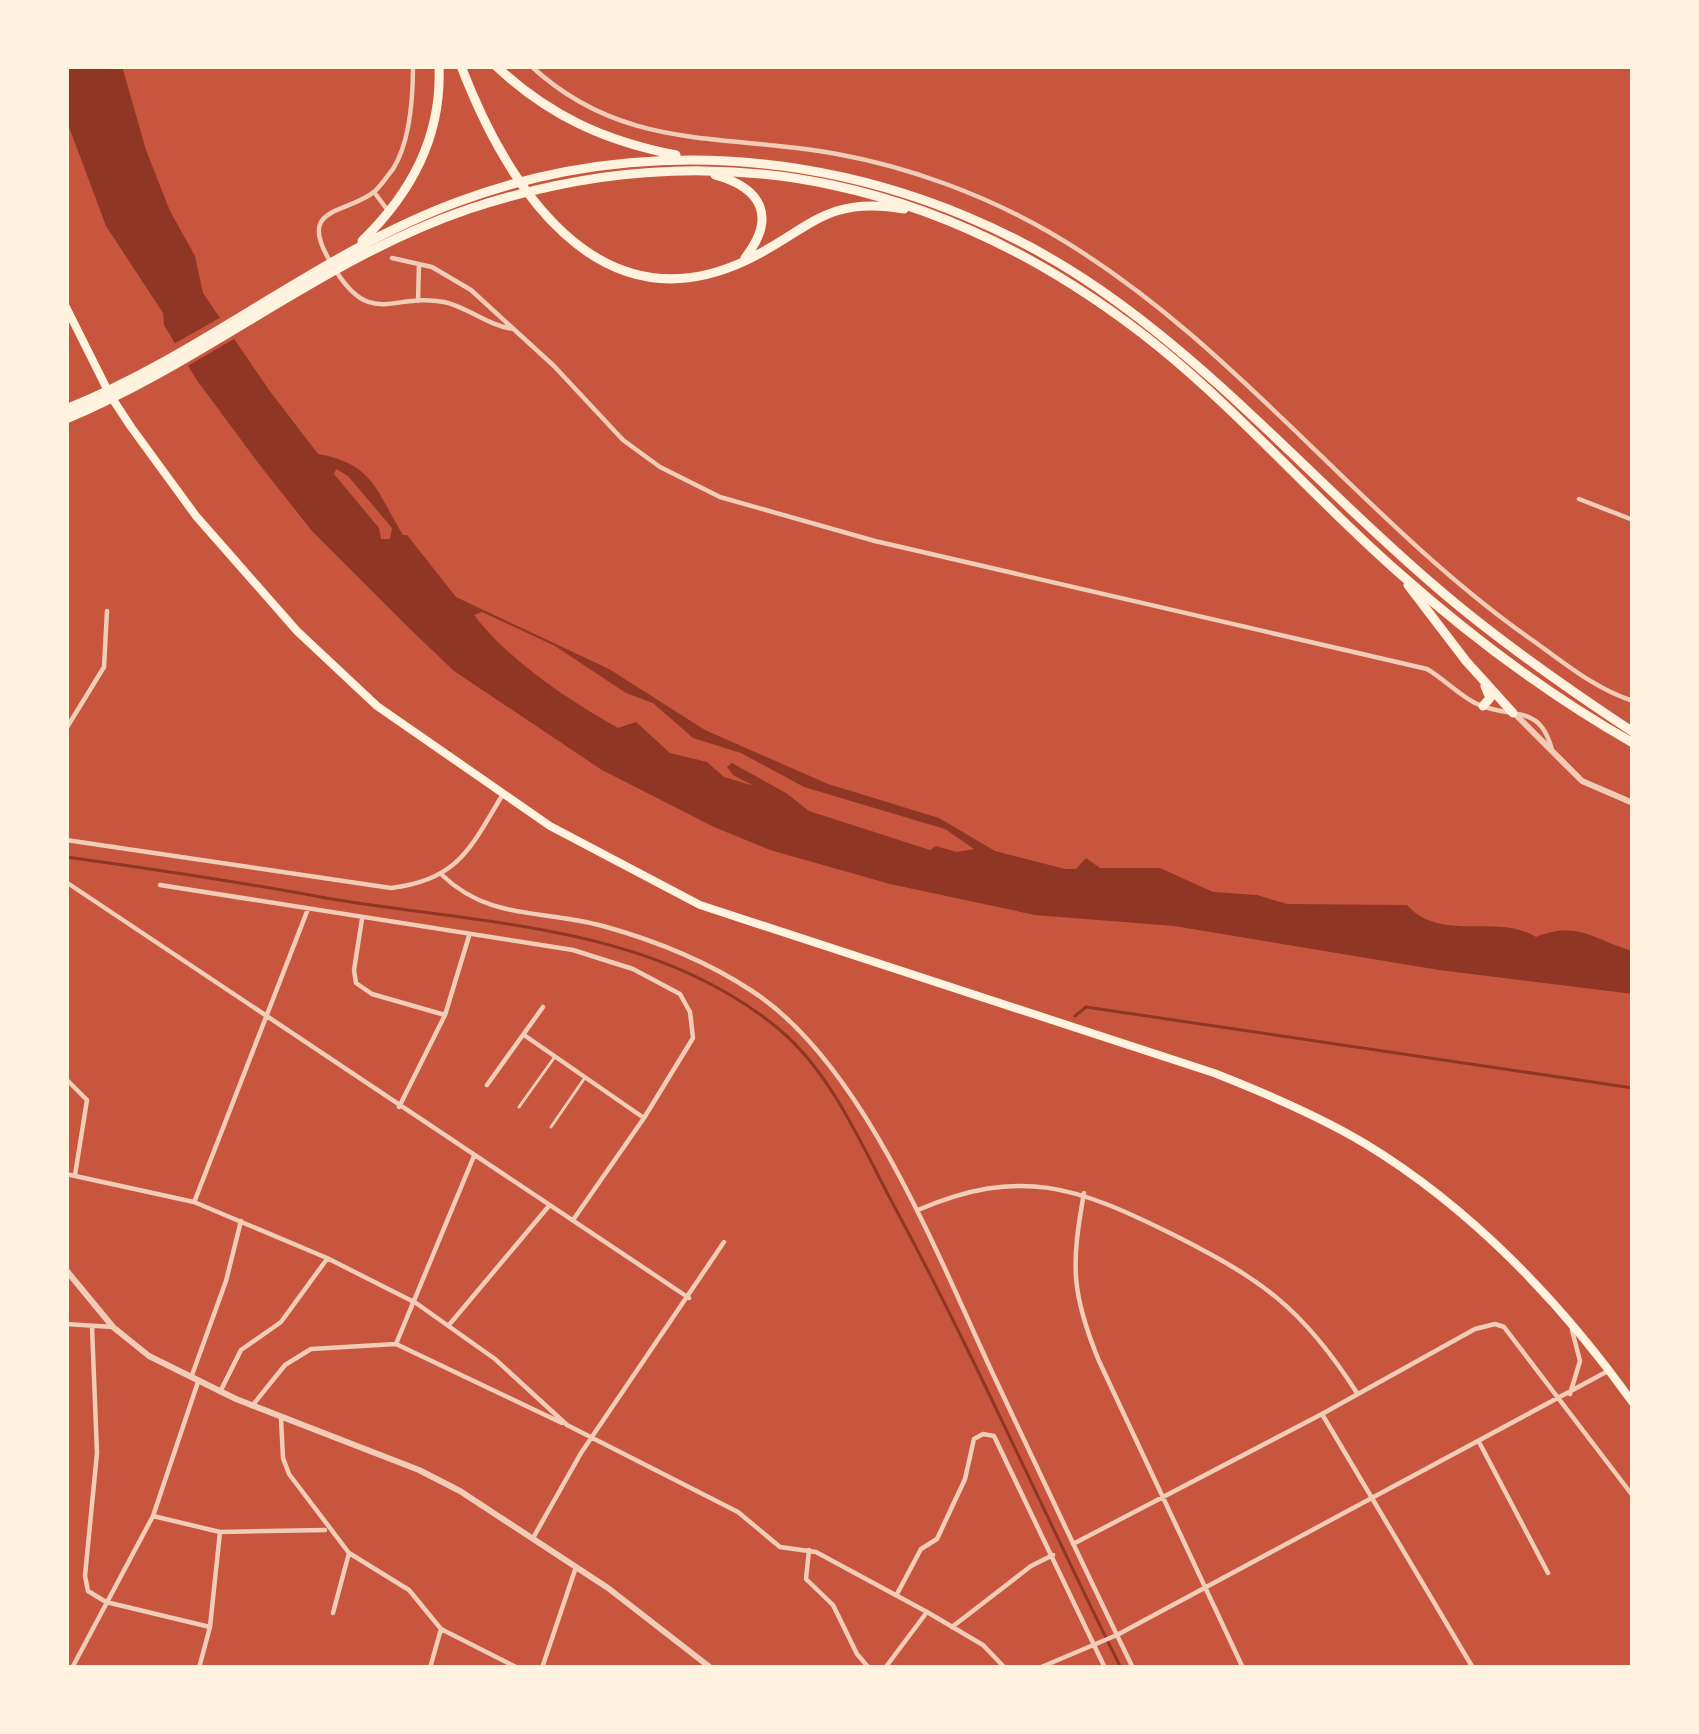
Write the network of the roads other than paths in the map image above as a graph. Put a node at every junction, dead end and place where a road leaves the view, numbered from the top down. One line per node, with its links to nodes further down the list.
1 (412, 66): 8 (street)
2 (439, 66): 9 (highway)
3 (460, 66): 13 (highway)
4 (496, 66): 6 (highway)
5 (530, 66): 27 (street)
6 (693, 159): 11 (highway); 30 (highway)
7 (708, 170): 10 (highway); 13 (highway); 15 (highway)
8 (374, 192): 9 (street); 16 (street)
9 (390, 213): 11 (highway)
10 (939, 216): 13 (highway); 24 (highway)
11 (350, 252): 15 (highway)
12 (392, 258): 14 (street)
13 (741, 262)
14 (419, 264): 16 (street); 18 (street)
15 (334, 267): 19 (highway)
16 (418, 301): 18 (street)
17 (66, 307): 33 (main road)
18 (514, 329): 28 (street)
19 (89, 404): 20 (highway); 21 (highway)
20 (66, 409)
21 (66, 419)
22 (1579, 499): 23 (street)
23 (1633, 520)
24 (1397, 571): 26 (highway); 32 (highway)
25 (107, 611): 31 (street)
26 (1483, 681): 28 (highway); 29 (highway)
27 (1633, 701)
28 (1483, 706): 29 (street)
29 (1513, 712): 34 (street)
30 (1633, 728)
31 (66, 729)
32 (1633, 743)
33 (503, 794): 36 (street); 68 (main road)
34 (1633, 803)
35 (66, 840): 36 (street)
36 (442, 874): 60 (street)
37 (66, 882): 44 (street)
38 (160, 886): 39 (street)
39 (308, 909): 40 (street); 44 (street)
40 (362, 919): 41 (street); 43 (street)
41 (469, 934): 43 (street); 52 (street)
42 (543, 1006): 45 (street)
43 (446, 1015): 50 (street)
44 (265, 1016): 50 (street); 58 (street)
45 (524, 1035): 46 (street); 49 (street)
46 (555, 1056): 47 (street); 51 (lane)
47 (586, 1078): 52 (street); 53 (lane)
48 (66, 1079): 56 (street)
49 (487, 1085)
50 (398, 1107): 54 (street)
51 (519, 1107)
52 (644, 1118): 61 (street)
53 (551, 1127)
54 (474, 1156): 59 (street); 67 (street)
55 (66, 1174): 56 (street)
56 (75, 1175): 58 (street)
57 (1084, 1193): 60 (street); 77 (street); 88 (street)
58 (194, 1202): 62 (street)
59 (548, 1207): 61 (street); 70 (street)
60 (916, 1211): 94 (street)
61 (573, 1220): 66 (street)
62 (241, 1221): 64 (street); 75 (street)
63 (724, 1242): 66 (street)
64 (327, 1258): 67 (street); 76 (street)
65 (66, 1270): 72 (street)
66 (689, 1298): 85 (street)
67 (416, 1303): 70 (street); 73 (street)
68 (1567, 1318): 74 (main road); 78 (street)
69 (66, 1324): 71 (street)
70 (449, 1325): 84 (street)
71 (92, 1327): 72 (street); 102 (street)
72 (113, 1327): 75 (street)
73 (396, 1344): 81 (street); 84 (street)
74 (1610, 1370): 78 (street); 80 (main road)
75 (195, 1380): 76 (street); 90 (street)
76 (220, 1392): 81 (street)
77 (1357, 1393): 79 (street); 82 (street)
78 (1570, 1394): 79 (street)
79 (1559, 1400): 86 (street); 87 (street)
80 (1633, 1403)
81 (252, 1406): 83 (street)
82 (1322, 1414): 88 (street); 89 (street)
83 (281, 1419): 91 (street); 93 (street)
84 (567, 1425): 85 (street)
85 (594, 1437): 93 (street); 95 (street)
86 (1479, 1442): 89 (street); 99 (street)
87 (1633, 1496)
88 (1164, 1497): 94 (street); 100 (street)
89 (1370, 1499): 100 (street); 123 (street)
90 (153, 1516): 92 (street); 102 (street)
91 (329, 1530): 92 (street); 96 (street)
92 (220, 1532): 105 (street)
93 (533, 1538): 98 (street)
94 (1073, 1544): 108 (street)
95 (809, 1550): 101 (street); 116 (street)
96 (349, 1553): 104 (street); 107 (street)
97 (1053, 1555): 101 (street); 106 (street); 109 (street)
98 (576, 1568): 114 (street); 115 (street)
99 (1548, 1573)
100 (1205, 1588): 108 (street); 122 (street)
101 (896, 1596): 103 (street)
102 (106, 1602): 105 (street); 110 (street)
103 (927, 1612): 106 (street); 117 (street)
104 (333, 1613)
105 (210, 1627): 111 (street)
106 (952, 1627): 118 (street)
107 (441, 1630): 112 (street); 113 (street)
108 (1115, 1636): 109 (street); 121 (street)
109 (1098, 1643): 119 (street); 120 (street)
110 (72, 1668)
111 (199, 1668)
112 (430, 1668)
113 (518, 1668)
114 (542, 1668)
115 (711, 1668)
116 (869, 1668)
117 (885, 1668)
118 (1005, 1668)
119 (1039, 1668)
120 (1105, 1668)
121 (1133, 1668)
122 (1244, 1668)
123 (1473, 1668)

